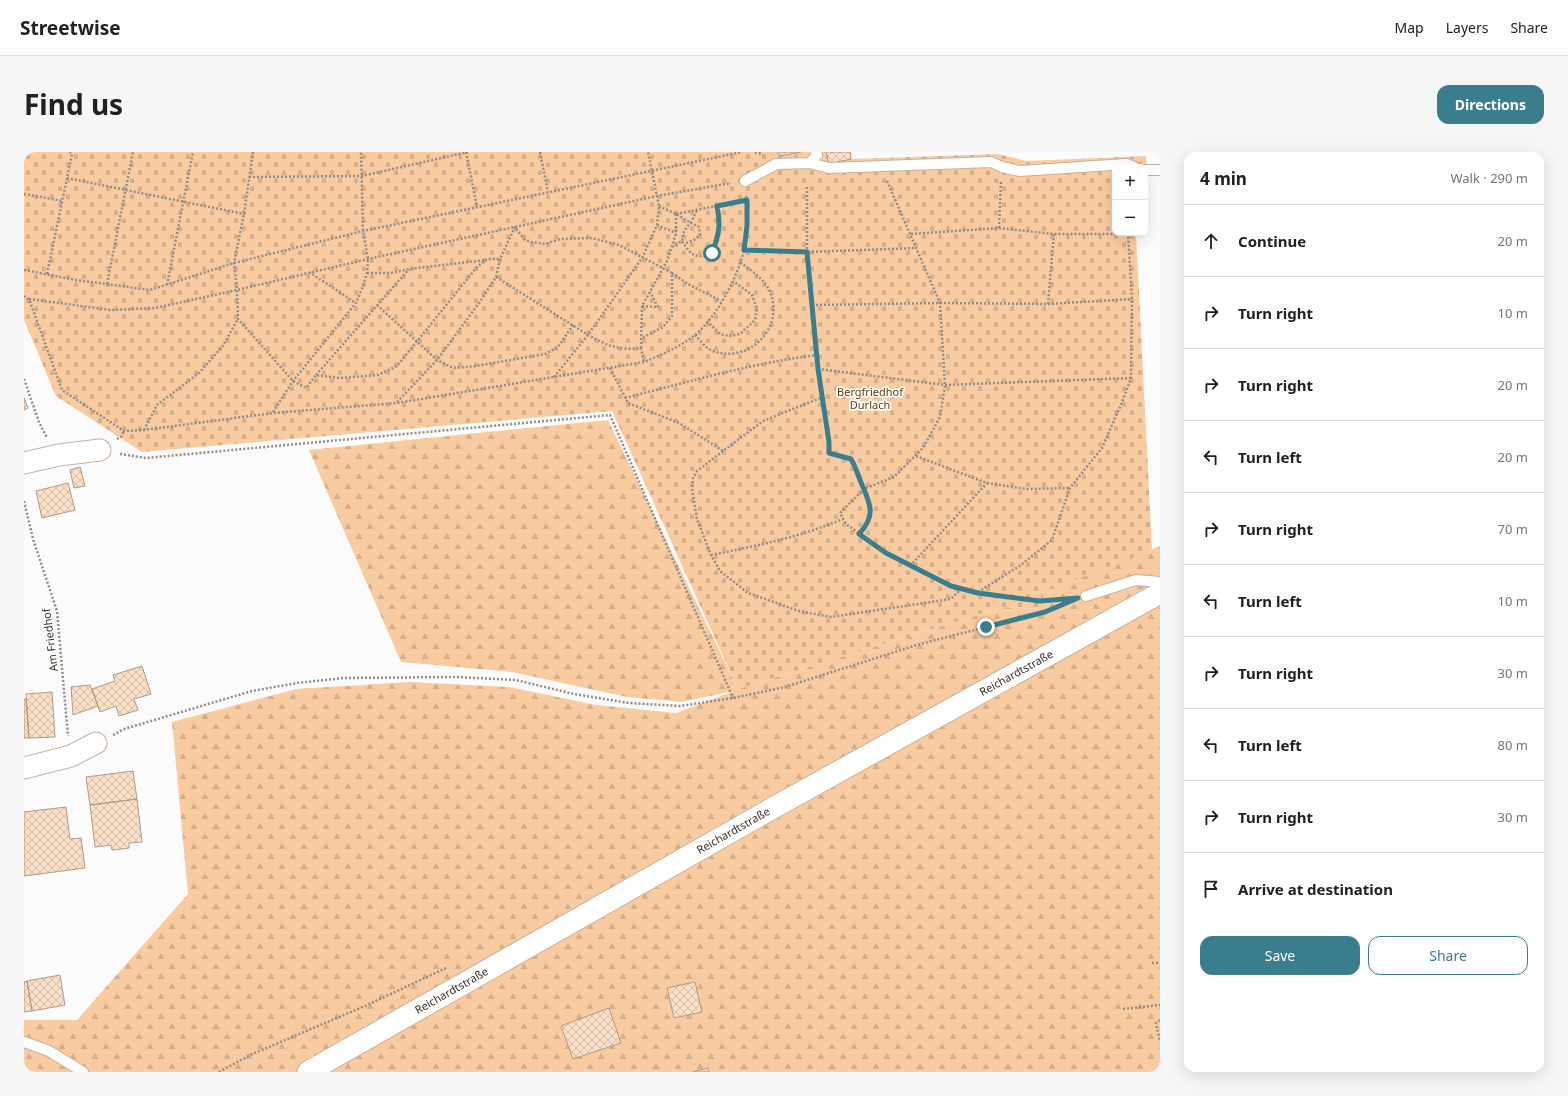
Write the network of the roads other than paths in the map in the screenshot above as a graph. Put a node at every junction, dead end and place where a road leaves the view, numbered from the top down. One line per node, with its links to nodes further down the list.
1 (816, 152): 2 (lane)
2 (810, 163): 3 (lane); 6 (lane)
3 (1112, 165)
4 (1148, 170): 5 (lane)
5 (1160, 170)
6 (745, 181)
7 (100, 450): 8 (street)
8 (24, 463)
9 (1160, 582): 11 (lane)
10 (1160, 593): 16 (street, Reichardtstraße)
11 (1082, 597)
12 (96, 743): 13 (street)
13 (24, 768)
14 (24, 1042): 15 (lane)
15 (83, 1072)
16 (308, 1072)

